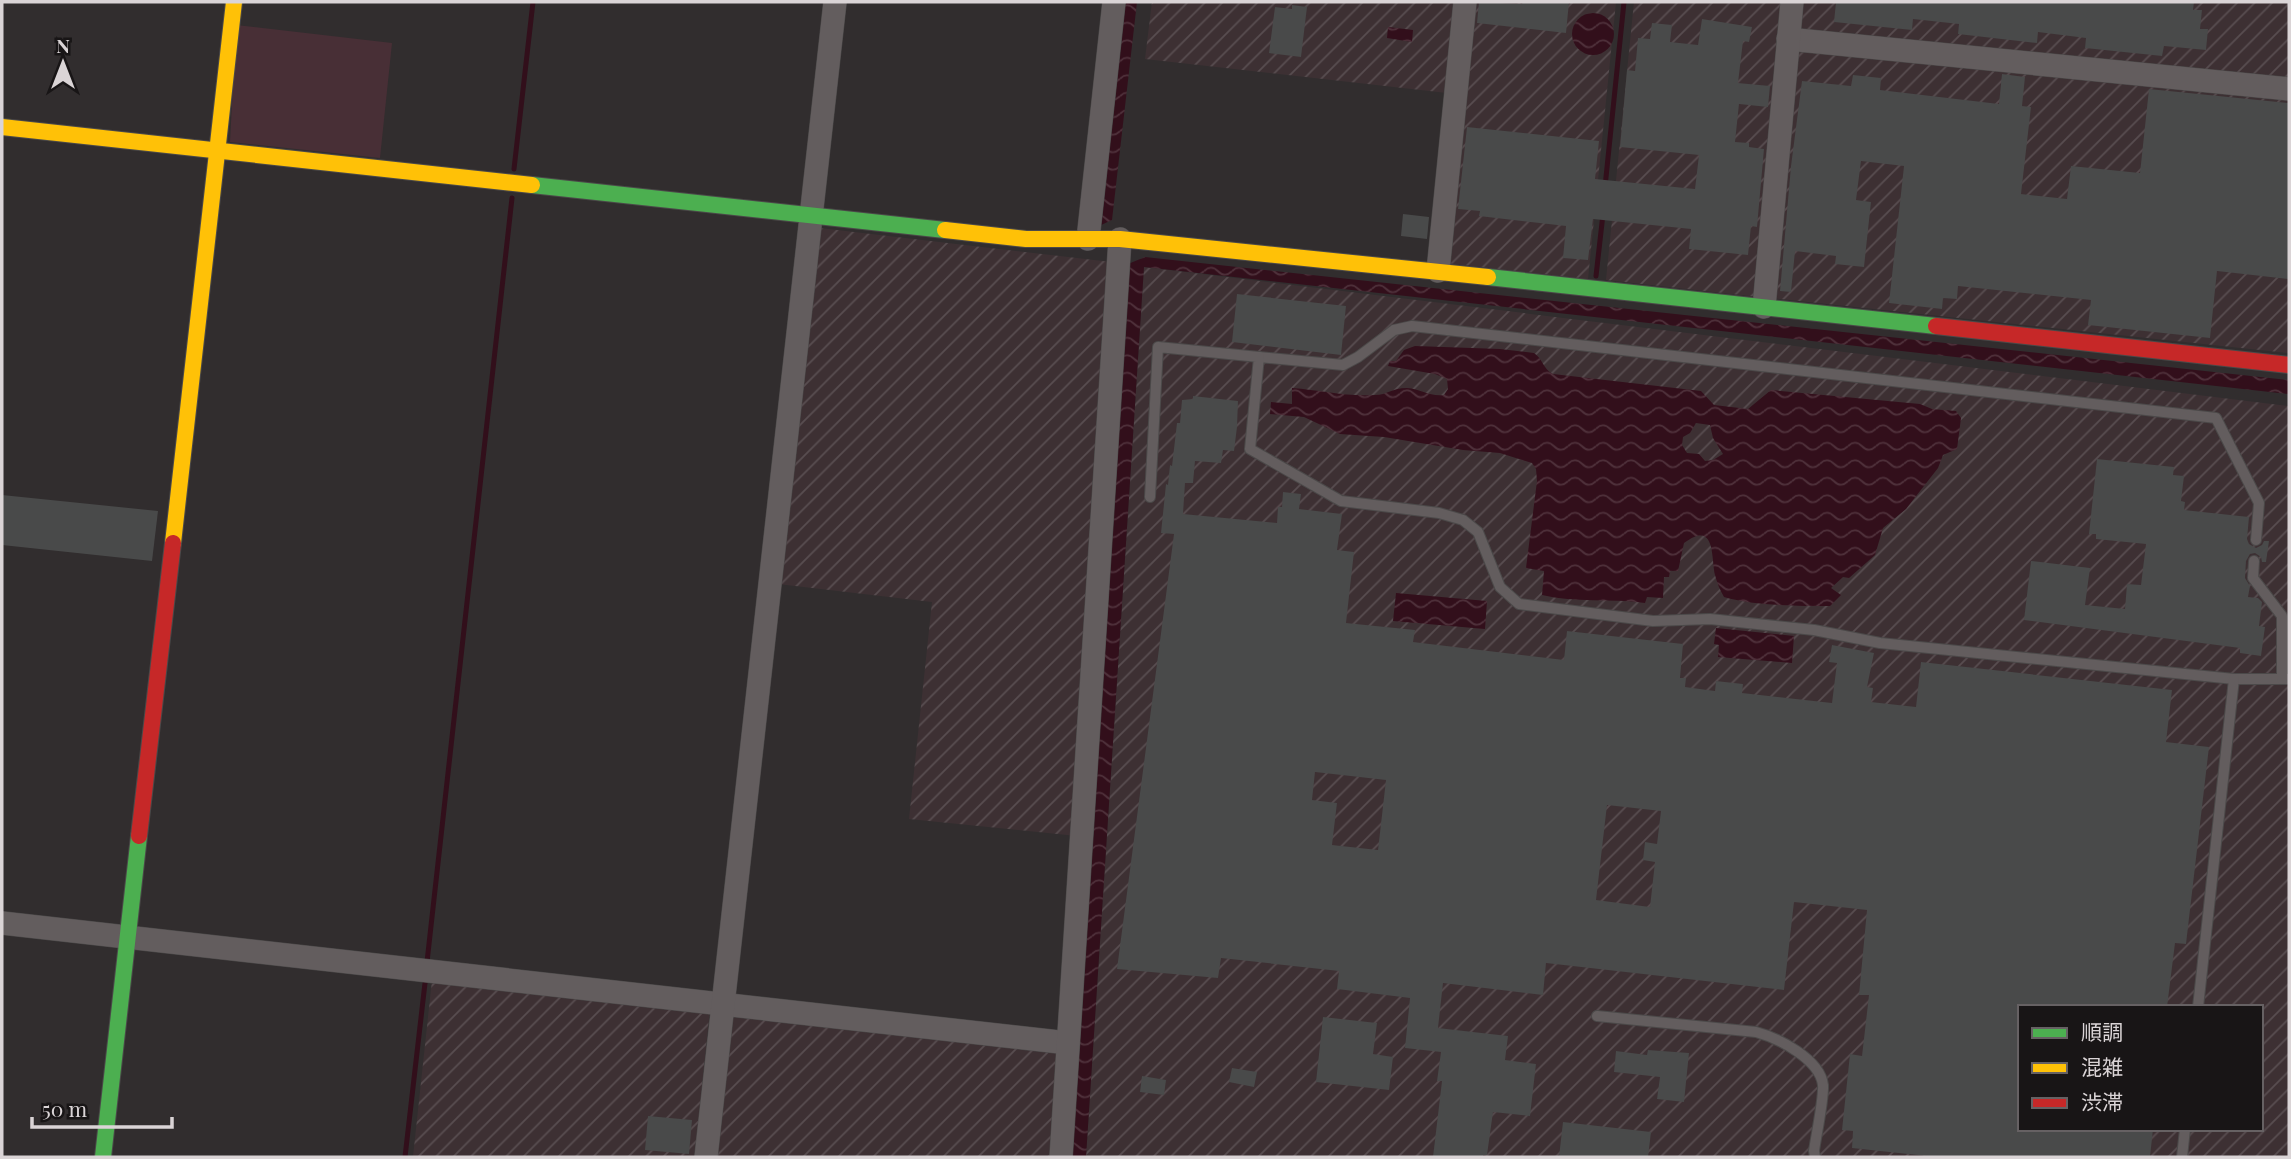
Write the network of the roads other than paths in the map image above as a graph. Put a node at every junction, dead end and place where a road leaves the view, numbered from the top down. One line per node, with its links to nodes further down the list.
1 (234, 2): 9 (street)
2 (835, 2): 10 (street)
3 (1114, 2): 11 (street)
4 (1465, 2): 13 (street)
5 (1792, 2): 6 (street)
6 (1788, 39): 7 (street); 14 (street)
7 (2289, 89)
8 (2, 127): 9 (street)
9 (218, 150): 10 (street); 23 (street)
10 (813, 215): 11 (street); 24 (street)
11 (1088, 239): 12 (street)
12 (1120, 239): 13 (street); 27 (street)
13 (1438, 271): 14 (street)
14 (1764, 307): 16 (street)
15 (1259, 356): 17 (lane); 18 (lane); 20 (lane)
16 (2289, 365)
17 (1150, 498)
18 (2256, 540)
19 (2254, 561): 21 (lane)
20 (2234, 679): 21 (lane); 25 (lane)
21 (2286, 679)
22 (2, 923): 23 (street)
23 (128, 937): 24 (street); 30 (street)
24 (722, 1005): 27 (street); 31 (street)
25 (2198, 1005)
26 (1597, 1016): 29 (lane)
27 (1068, 1043): 32 (street)
28 (2185, 1131): 33 (lane)
29 (1814, 1155)
30 (103, 1157)
31 (706, 1157)
32 (1061, 1157)
33 (2182, 1157)

